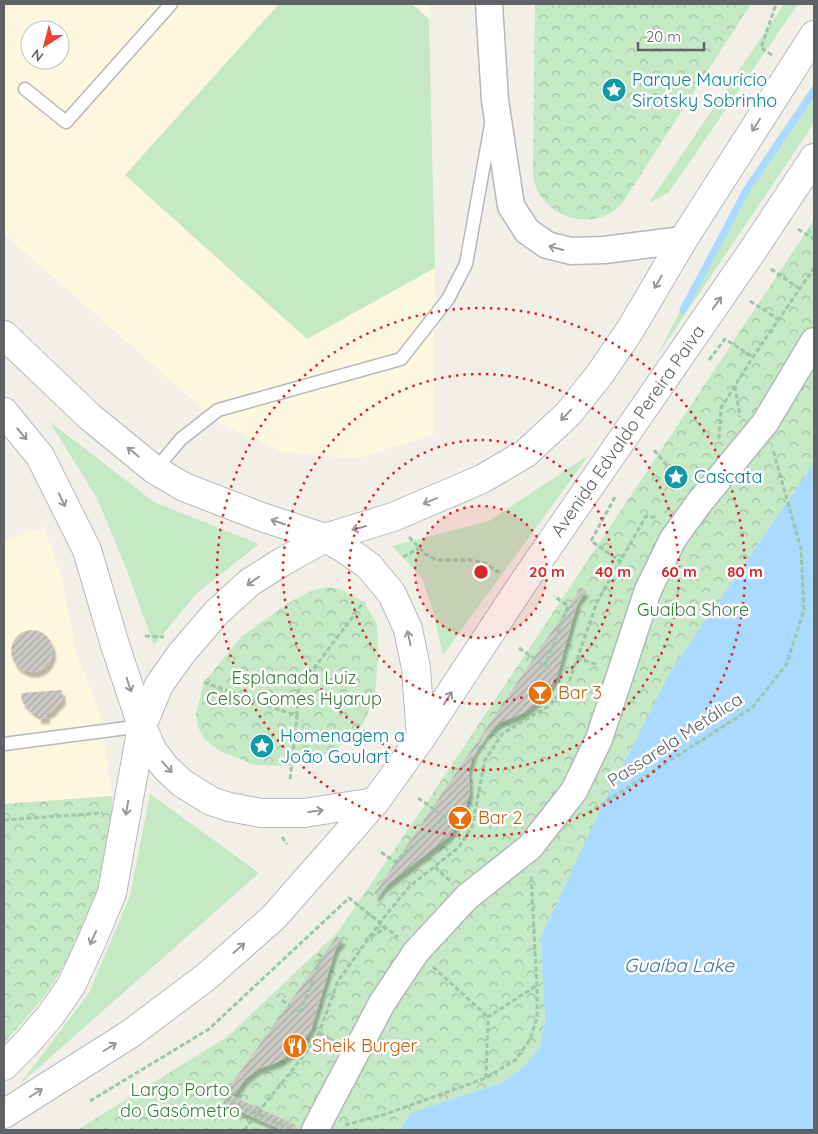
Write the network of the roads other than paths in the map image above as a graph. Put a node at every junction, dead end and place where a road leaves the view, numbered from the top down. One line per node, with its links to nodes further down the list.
1 (171, 4): 4 (lane)
2 (489, 4): 5 (street)
3 (814, 35): 7 (main road, one-way to 7)
4 (25, 89)
5 (496, 100): 7 (street, one-way to 5); 11 (lane)
6 (814, 158): 14 (main road, Avenida Edvaldo Pereira Paiva, one-way to 6)
7 (683, 240): 12 (main road, one-way to 12)
8 (4, 335): 11 (main road, one-way to 8)
9 (814, 341): 19 (street)
10 (4, 412): 13 (main road, one-way to 13)
11 (155, 470): 12 (main road, one-way to 11)
12 (324, 538): 13 (main road, one-way to 13); 14 (main road, one-way to 12)
13 (142, 726): 15 (lane); 16 (main road, one-way to 16); 17 (main road, one-way to 17)
14 (421, 738): 16 (main road, Avenida Edvaldo Pereira Paiva)
15 (4, 744)
16 (375, 802): 18 (main road, Avenida Edvaldo Pereira Paiva, one-way to 16)
17 (4, 1066)
18 (4, 1114)
19 (303, 1130)

